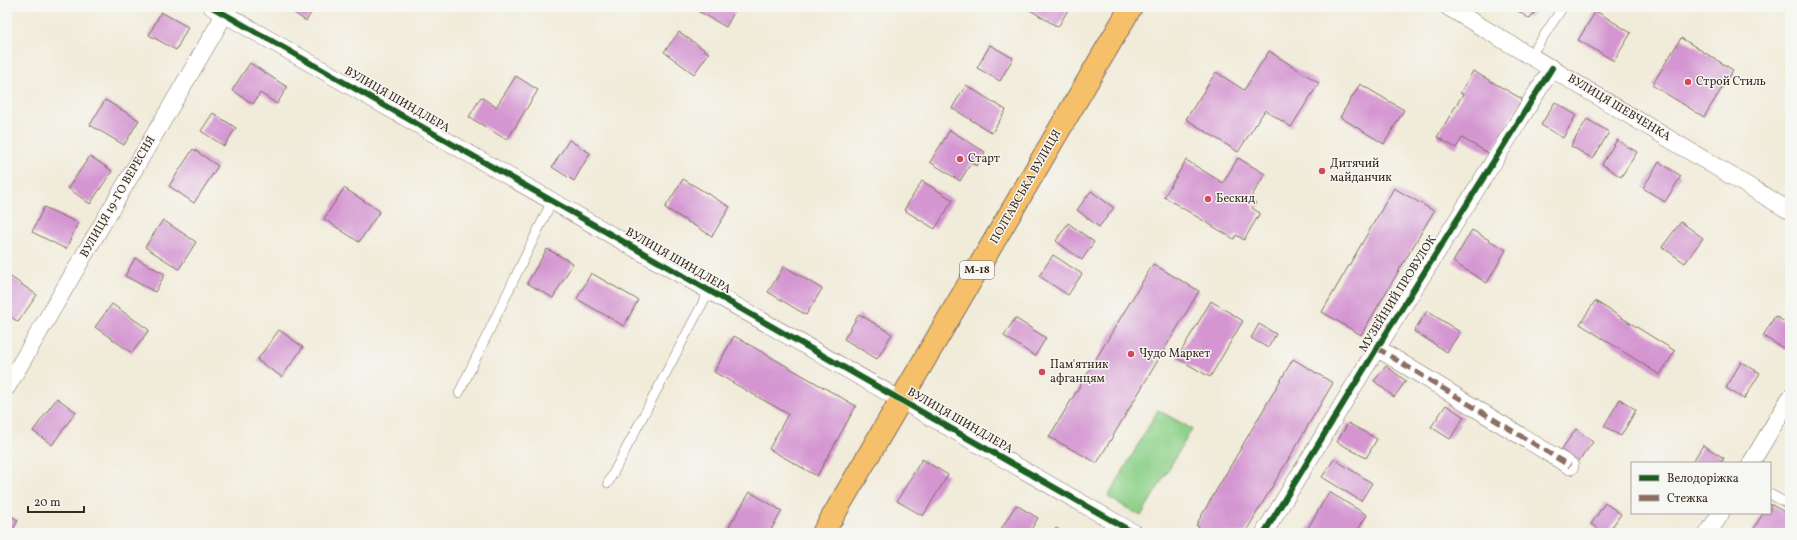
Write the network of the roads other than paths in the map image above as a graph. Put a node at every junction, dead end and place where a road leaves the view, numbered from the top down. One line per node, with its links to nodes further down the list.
1 (1131, 7): 14 (highway, ПОЛТАВСЬКА ВУЛИЦЯ / М-18)
2 (1448, 7): 5 (street, ВУЛИЦЯ ШЕВЧЕНКА)
3 (1563, 7): 5 (lane)
4 (222, 9): 7 (street, ВУЛИЦЯ ШИНДЛЕРА); 11 (street, ВУЛИЦЯ 19-ГО ВЕРЕСНЯ)
5 (1531, 55): 6 (street, ВУЛИЦЯ ШЕВЧЕНКА)
6 (1552, 68): 8 (street, ВУЛИЦЯ ШЕВЧЕНКА); 10 (street, МУЗЕЙНИЙ ПРОВУЛОК)
7 (552, 201): 9 (street, ВУЛИЦЯ ШИНДЛЕРА); 12 (lane)
8 (1790, 211)
9 (709, 291): 14 (street, ВУЛИЦЯ ШИНДЛЕРА); 17 (lane)
10 (1377, 348): 16 (street); 23 (street, МУЗЕЙНИЙ ПРОВУЛОК)
11 (7, 387)
12 (460, 393)
13 (1790, 398): 15 (street)
14 (901, 401): 21 (highway, ПОЛТАВСЬКА ВУЛИЦЯ / М-18); 22 (street, ВУЛИЦЯ ШИНДЛЕРА)
15 (1752, 462)
16 (1570, 466)
17 (608, 483)
18 (1771, 495): 19 (lane)
19 (1790, 505)
20 (1719, 514): 24 (street)
21 (823, 533)
22 (1134, 533)
23 (1264, 533)
24 (1708, 533)

